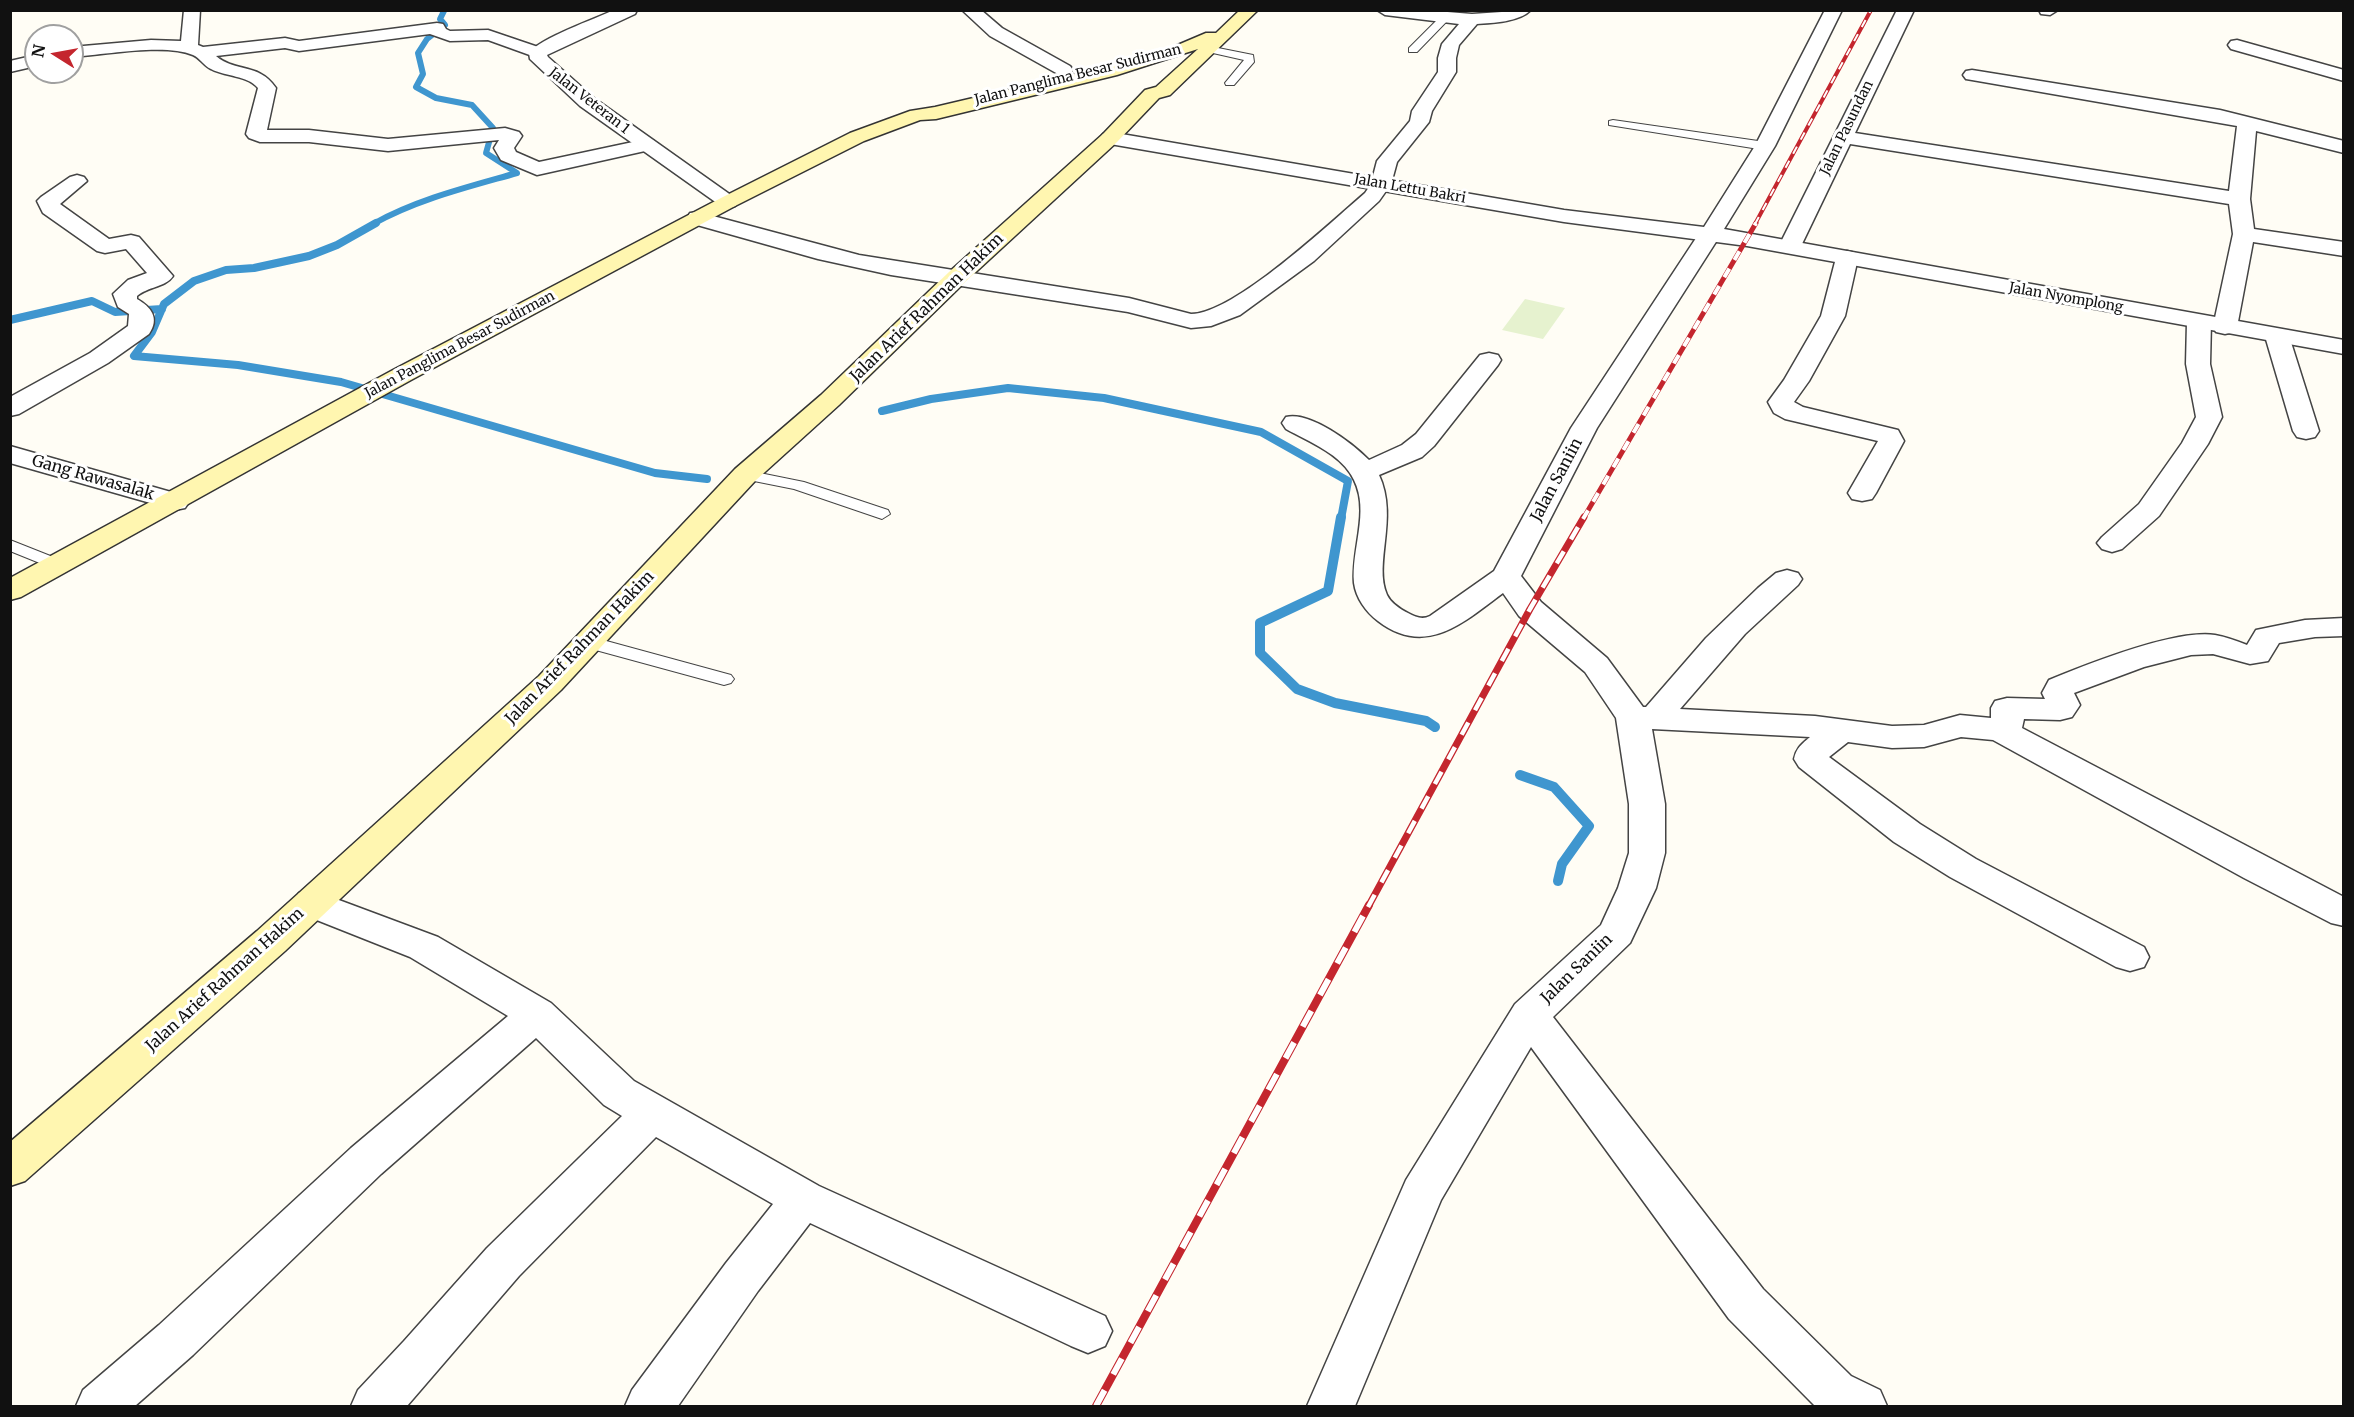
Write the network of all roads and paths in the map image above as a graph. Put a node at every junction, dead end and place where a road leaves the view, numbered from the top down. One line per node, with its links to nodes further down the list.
1 (192, 10): 14 (street)
2 (629, 10): 18 (street, Jalan Veteran 1)
3 (970, 10): 20 (street)
4 (1250, 10): 17 (main road)
5 (1385, 10): 10 (street)
6 (1523, 10): 11 (street)
7 (1834, 10): 33 (street)
8 (1906, 10): 30 (street, Jalan Pasundan)
9 (421, 14): 12 (street)
10 (1445, 18): 11 (street); 15 (lane)
11 (1471, 21): 36 (street)
12 (437, 28): 14 (street); 18 (street)
13 (2237, 45): 24 (street)
14 (195, 50): 16 (street); 32 (street)
15 (1413, 50)
16 (84, 51)
17 (1206, 51): 19 (main road, Jalan Panglima Besar Sudirman); 21 (main road, Jalan Panglima Besar Sudirman); 22 (main road, Jalan Arief Rahman Hakim); 25 (lane)
18 (538, 53): 32 (street, Jalan Veteran 1)
19 (1127, 65): 21 (main road, Jalan Panglima Besar Sudirman); 22 (main road)
20 (1064, 69): 21 (main road, Jalan Panglima Besar Sudirman); 27 (main road, Jalan Panglima Besar Sudirman)
21 (1085, 71): 26 (main road); 27 (main road, Jalan Panglima Besar Sudirman)
22 (1173, 75): 26 (main road, Jalan Arief Rahman Hakim)
23 (1972, 75): 28 (street)
24 (2343, 76)
25 (1230, 83)
26 (1151, 91): 31 (main road, Jalan Arief Rahman Hakim)
27 (917, 115): 38 (main road, Jalan Panglima Besar Sudirman)
28 (2247, 122): 34 (street); 37 (street)
29 (1613, 123): 33 (lane)
30 (1843, 137): 37 (street); 42 (street, Jalan Pasundan)
31 (1110, 138): 36 (street, Jalan Lettu Bakri); 45 (main road, Jalan Arief Rahman Hakim)
32 (647, 145): 38 (street, Jalan Veteran 1)
33 (1765, 146): 40 (street)
34 (2343, 147)
35 (76, 181): 51 (street)
36 (1381, 184): 40 (street, Jalan Lettu Bakri); 45 (street)
37 (2239, 198): 41 (street)
38 (728, 202): 39 (main road, Jalan Panglima Besar Sudirman)
39 (698, 218): 45 (street); 60 (main road, Jalan Panglima Besar Sudirman)
40 (1710, 234): 42 (street, Jalan Lettu Bakri); 65 (street, Jalan Saniin)
41 (2244, 234): 43 (street); 47 (street)
42 (1790, 246): 44 (street, Jalan Nyomplong)
43 (2343, 249)
44 (1847, 258): 46 (street, Jalan Nyomplong); 59 (street)
45 (957, 277): 58 (main road, Jalan Arief Rahman Hakim)
46 (2199, 322): 47 (street, Jalan Nyomplong); 62 (street)
47 (2225, 327): 48 (street, Jalan Nyomplong)
48 (2277, 336): 49 (street, Jalan Nyomplong); 53 (street)
49 (2343, 347)
50 (1489, 360): 57 (street)
51 (10, 408)
52 (1295, 423): 57 (street)
53 (2306, 431)
54 (10, 437): 56 (street)
55 (10, 454): 56 (street, Gang Rawasalak)
56 (62, 469): 60 (street, Gang Rawasalak)
57 (1363, 472): 65 (street)
58 (745, 475): 61 (lane); 69 (main road, Jalan Arief Rahman Hakim)
59 (1862, 493)
60 (175, 502): 64 (main road, Jalan Panglima Besar Sudirman)
61 (882, 514)
62 (2112, 543)
63 (10, 545): 64 (lane)
64 (57, 565): 67 (main road, Jalan Panglima Besar Sudirman)
65 (1506, 576): 71 (street, Jalan Saniin)
66 (1787, 579): 71 (street)
67 (10, 591)
68 (2343, 627): 72 (street)
69 (588, 642): 70 (lane); 74 (main road, Jalan Arief Rahman Hakim)
70 (724, 679)
71 (1644, 717): 73 (street); 78 (street, Jalan Saniin)
72 (2000, 730): 73 (street); 75 (street)
73 (1841, 731): 76 (street)
74 (312, 903): 77 (street); 80 (main road, Jalan Arief Rahman Hakim)
75 (2343, 913)
76 (2130, 957)
77 (537, 1014): 79 (street); 83 (street)
78 (1529, 1015): 86 (street, Jalan Saniin); 87 (street)
79 (652, 1114): 81 (street); 84 (street)
80 (10, 1168)
81 (803, 1199): 82 (street); 85 (street)
82 (1088, 1331)
83 (100, 1407)
84 (375, 1407)
85 (650, 1407)
86 (1330, 1407)
87 (1863, 1407)

